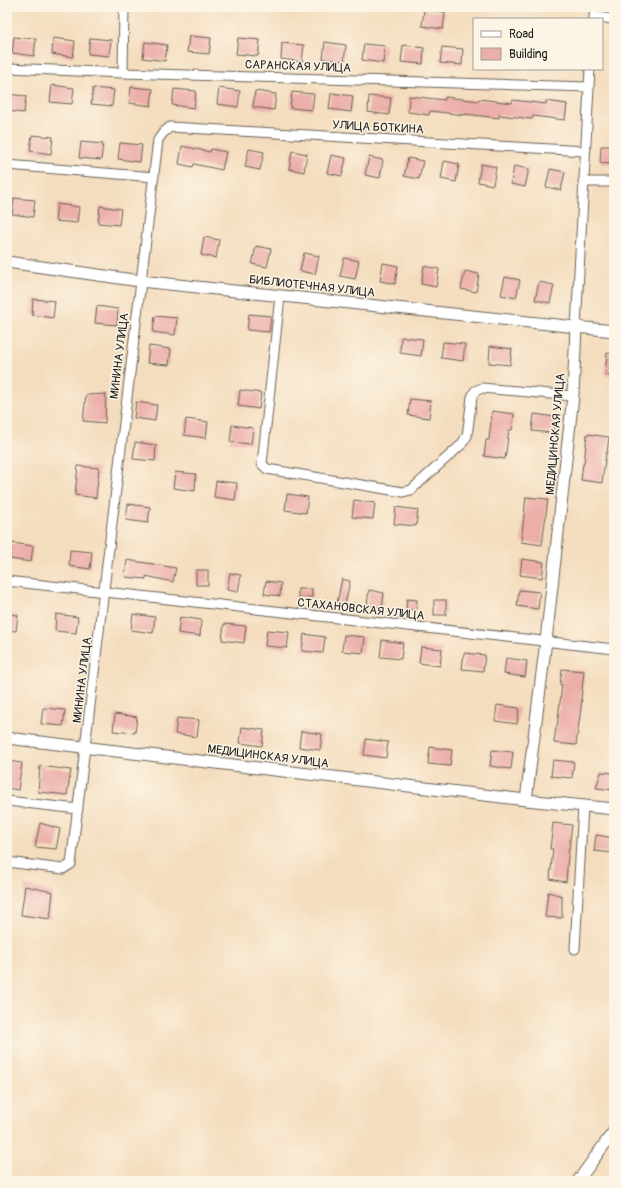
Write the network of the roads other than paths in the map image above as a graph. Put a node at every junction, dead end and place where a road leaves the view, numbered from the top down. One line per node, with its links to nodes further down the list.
1 (124, 7): 8 (street)
2 (595, 7): 3 (street)
3 (594, 18)
4 (603, 18): 5 (street)
5 (614, 19)
6 (7, 68): 8 (street, САРАНСКАЯ УЛИЦА)
7 (590, 70): 9 (street, МЕДИЦИНСКАЯ УЛИЦА)
8 (123, 73): 9 (street, САРАНСКАЯ УЛИЦА)
9 (589, 87): 11 (street, МЕДИЦИНСКАЯ УЛИЦА)
10 (170, 127): 11 (street, УЛИЦА БОТКИНА); 13 (street, МИНИНА УЛИЦА)
11 (585, 150): 14 (street, МЕДИЦИНСКАЯ УЛИЦА)
12 (7, 165): 13 (street)
13 (154, 177): 17 (street, МИНИНА УЛИЦА)
14 (583, 182): 15 (street); 19 (street, МЕДИЦИНСКАЯ УЛИЦА)
15 (614, 182)
16 (7, 262): 17 (street, БИБЛИОТЕЧНАЯ УЛИЦА)
17 (140, 280): 18 (street, БИБЛИОТЕЧНАЯ УЛИЦА); 23 (street, МИНИНА УЛИЦА)
18 (280, 296): 19 (street, БИБЛИОТЕЧНАЯ УЛИЦА); 21 (street)
19 (576, 327): 20 (street, БИБЛИОТЕЧНАЯ УЛИЦА); 21 (street, МЕДИЦИНСКАЯ УЛИЦА)
20 (614, 331)
21 (573, 396): 24 (street, МЕДИЦИНСКАЯ УЛИЦА)
22 (7, 581): 23 (street)
23 (104, 592): 24 (street, СТАХАНОВСКАЯ УЛИЦА); 27 (street, МИНИНА УЛИЦА)
24 (546, 641): 25 (street, СТАХАНОВСКАЯ УЛИЦА); 28 (street, МЕДИЦИНСКАЯ УЛИЦА)
25 (614, 650)
26 (7, 738): 27 (street, МЕДИЦИНСКАЯ УЛИЦА)
27 (86, 747): 28 (street, МЕДИЦИНСКАЯ УЛИЦА); 31 (street, МИНИНА УЛИЦА)
28 (526, 800): 30 (street, МЕДИЦИНСКАЯ УЛИЦА)
29 (7, 801): 31 (street)
30 (583, 806): 32 (street, МЕДИЦИНСКАЯ УЛИЦА); 34 (street)
31 (78, 809): 33 (street, МИНИНА УЛИЦА)
32 (614, 809)
33 (7, 862)
34 (576, 949)
35 (614, 1131): 36 (street)
36 (578, 1181)

